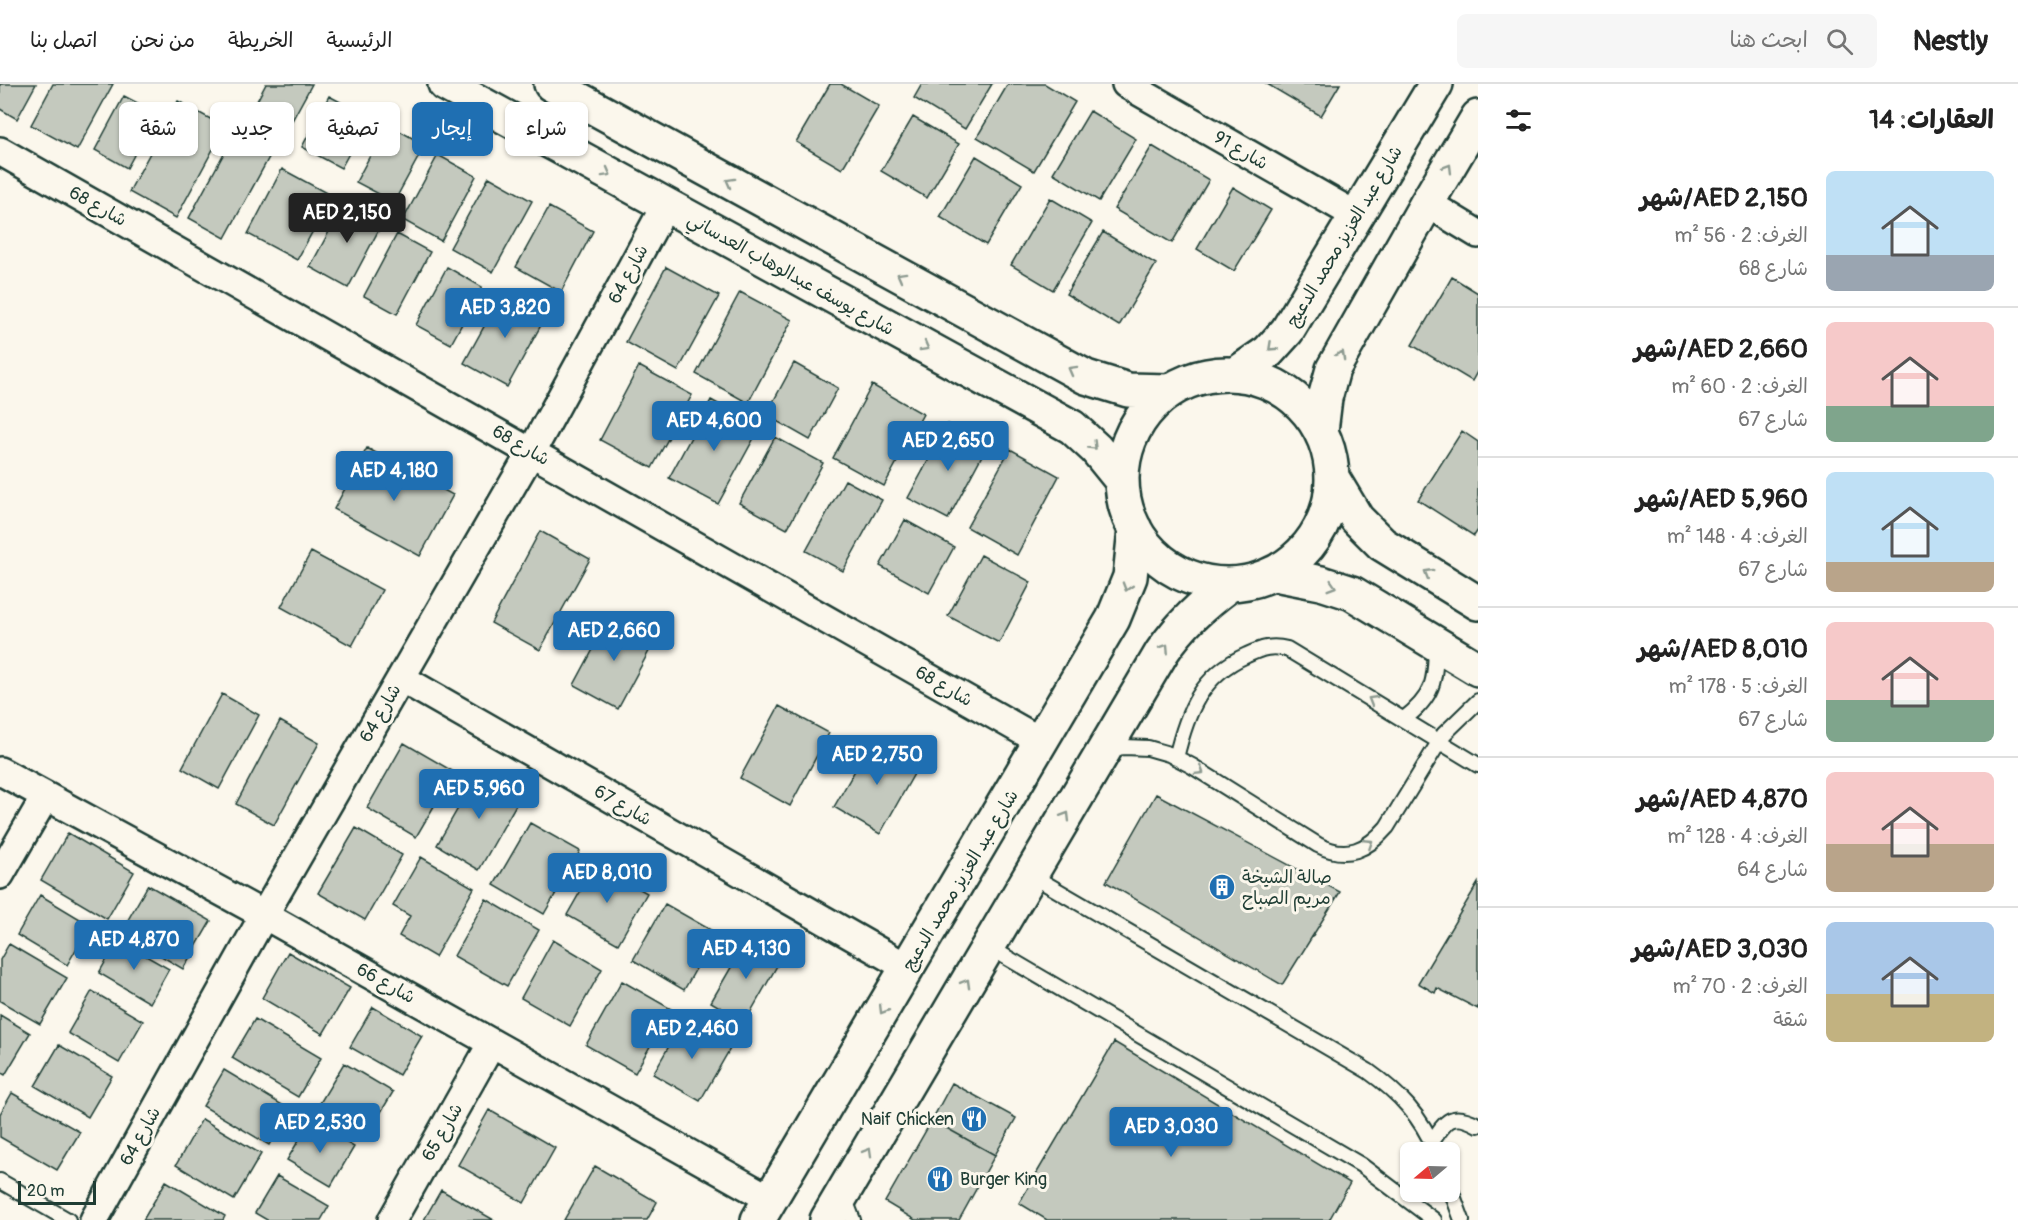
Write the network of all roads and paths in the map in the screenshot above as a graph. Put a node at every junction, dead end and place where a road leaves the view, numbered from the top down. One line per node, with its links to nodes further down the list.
1 (445, 84): 8 (street, شارع يوسف عبدالوهاب العدساني, one-way to 8)
2 (551, 84): 12 (street, one-way to 2)
3 (1125, 84): 9 (street, شارع 91)
4 (1436, 84): 9 (street, شارع عبد العزيز محمد الدعيج)
5 (1478, 117): 7 (street, one-way to 5)
6 (0, 151): 14 (street, شارع 68)
7 (1427, 202): 10 (street); 13 (street, one-way to 7)
8 (665, 206): 14 (street, شارع 64); 16 (street, شارع يوسف عبدالوهاب العدساني, one-way to 16)
9 (1357, 216): 11 (street, شارع عبد العزيز محمد الدعيج, one-way to 11)
10 (1478, 234)
11 (1236, 374): 12 (street); 13 (street)
12 (1169, 391): 16 (street)
13 (1321, 431): 15 (street)
14 (532, 451): 23 (street, شارع 64); 26 (street, شارع 68)
15 (1333, 479): 18 (street); 20 (street, one-way to 15)
16 (1122, 481): 17 (street)
17 (1135, 529): 19 (street); 26 (street, شارع عبد العزيز محمد الدعيج, one-way to 26)
18 (1275, 574): 19 (street); 21 (street, one-way to 21)
19 (1229, 585): 28 (street, one-way to 19)
20 (1478, 603)
21 (1436, 644): 22 (street); 25 (lane)
22 (1478, 669)
23 (401, 678): 35 (street, شارع 64); 37 (street, شارع 67)
24 (1478, 701): 27 (lane)
25 (1404, 719): 27 (lane); 29 (lane, one-way to 29)
26 (1042, 741): 37 (street, شارع عبد العزيز محمد الدعيج)
27 (1440, 741): 29 (lane, one-way to 27); 30 (lane)
28 (1104, 750): 29 (lane); 34 (street, one-way to 28)
29 (1176, 758)
30 (1478, 765)
31 (0, 771): 32 (street, شارع 66)
32 (45, 796): 33 (street); 35 (street, شارع 66)
33 (0, 875)
34 (1031, 875): 36 (street); 40 (lane)
35 (264, 915): 38 (street, شارع 66); 47 (street, شارع 64)
36 (988, 946): 45 (street, one-way to 36); 49 (lane)
37 (908, 968): 44 (street, شارع عبد العزيز محمد الدعيج, one-way to 44)
38 (492, 1043): 44 (street, شارع 66); 48 (street, شارع 65)
39 (1478, 1125): 41 (lane)
40 (1431, 1142)
41 (1436, 1142)
42 (0, 1181): 46 (lane)
43 (1455, 1202): 50 (lane)
44 (764, 1209)
45 (841, 1211)
46 (68, 1220)
47 (94, 1220)
48 (392, 1220)
49 (1434, 1220)
50 (1462, 1220)

